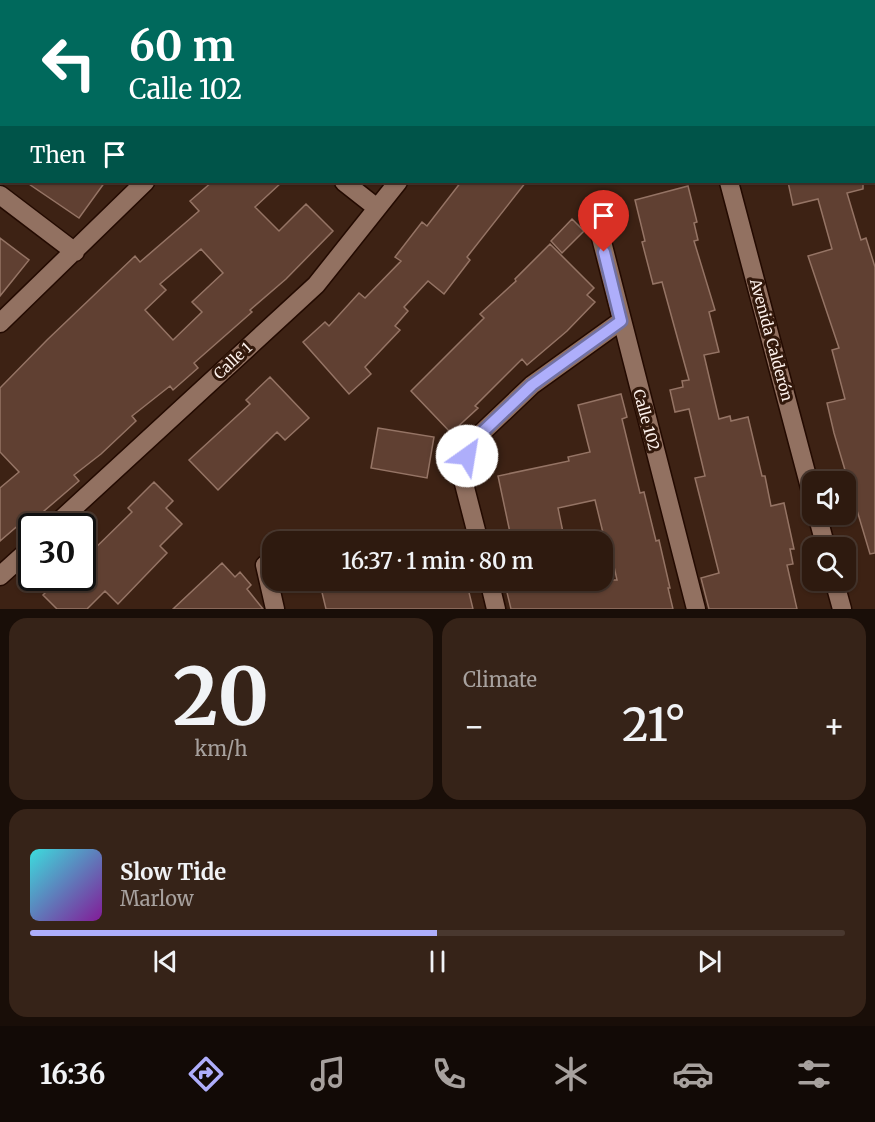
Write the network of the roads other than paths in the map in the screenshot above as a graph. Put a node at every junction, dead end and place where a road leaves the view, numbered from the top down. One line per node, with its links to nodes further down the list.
1 (144, 183): 8 (street)
2 (345, 183): 6 (street)
3 (397, 183): 6 (street, Calle 1)
4 (729, 183): 11 (street, Avenida Calderón)
5 (0, 195): 8 (street)
6 (377, 208): 12 (street, Calle 1)
7 (598, 230): 9 (street, Calle 102)
8 (75, 252): 10 (street)
9 (621, 321): 13 (street); 21 (street, Calle 102)
10 (0, 323)
11 (805, 471)
12 (68, 513)
13 (476, 531)
14 (18, 560): 15 (street)
15 (0, 576)
16 (271, 591): 19 (street)
17 (492, 591): 20 (street)
18 (837, 591): 22 (street)
19 (275, 609)
20 (496, 609)
21 (696, 609)
22 (842, 609)

